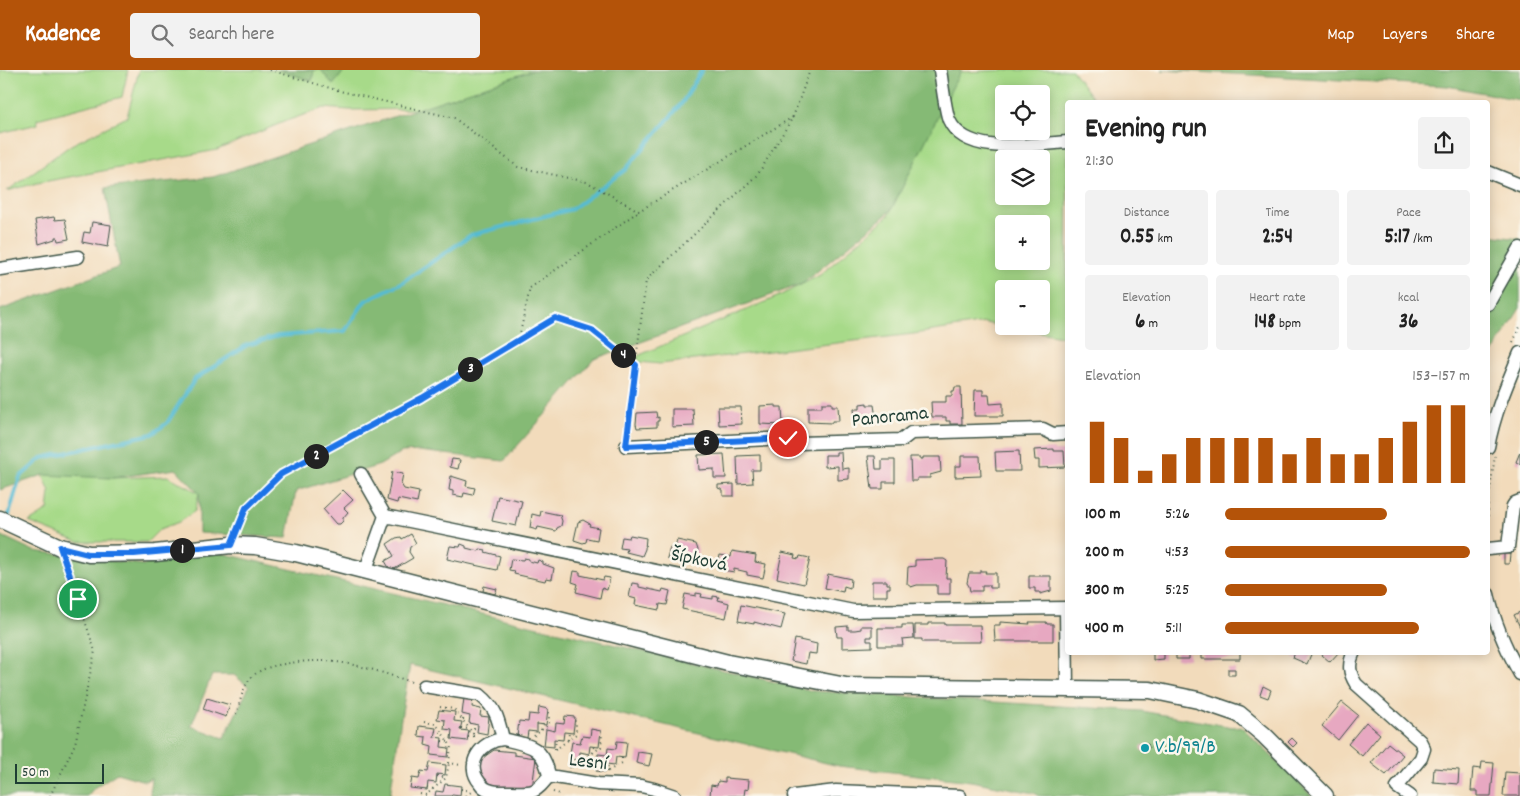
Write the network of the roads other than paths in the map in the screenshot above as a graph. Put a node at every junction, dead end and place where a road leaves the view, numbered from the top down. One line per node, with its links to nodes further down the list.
1 (940, 70): 2 (street)
2 (1065, 142)
3 (1490, 173): 4 (street)
4 (1520, 185)
5 (1520, 248): 8 (street)
6 (78, 257): 7 (street)
7 (0, 269)
8 (1490, 300)
9 (1520, 353): 12 (street)
10 (1065, 433): 11 (street, Panorama)
11 (626, 446)
12 (1491, 450)
13 (361, 474): 15 (street)
14 (1520, 501): 17 (street)
15 (385, 516): 18 (street); 20 (street, Šípková)
16 (6, 522): 18 (street)
17 (1490, 549)
18 (365, 572): 25 (street)
19 (1490, 603): 23 (street)
20 (1065, 608)
21 (1068, 655): 25 (street)
22 (1353, 655): 28 (street)
23 (1520, 674)
24 (424, 686): 26 (street)
25 (1068, 689): 32 (street)
26 (503, 739): 27 (street, Lesní); 27 (street)
27 (549, 776): 29 (street, Lesní)
28 (1394, 792): 33 (street)
29 (675, 796)
30 (794, 796): 31 (street)
31 (960, 796)
32 (1325, 796)
33 (1410, 796)

